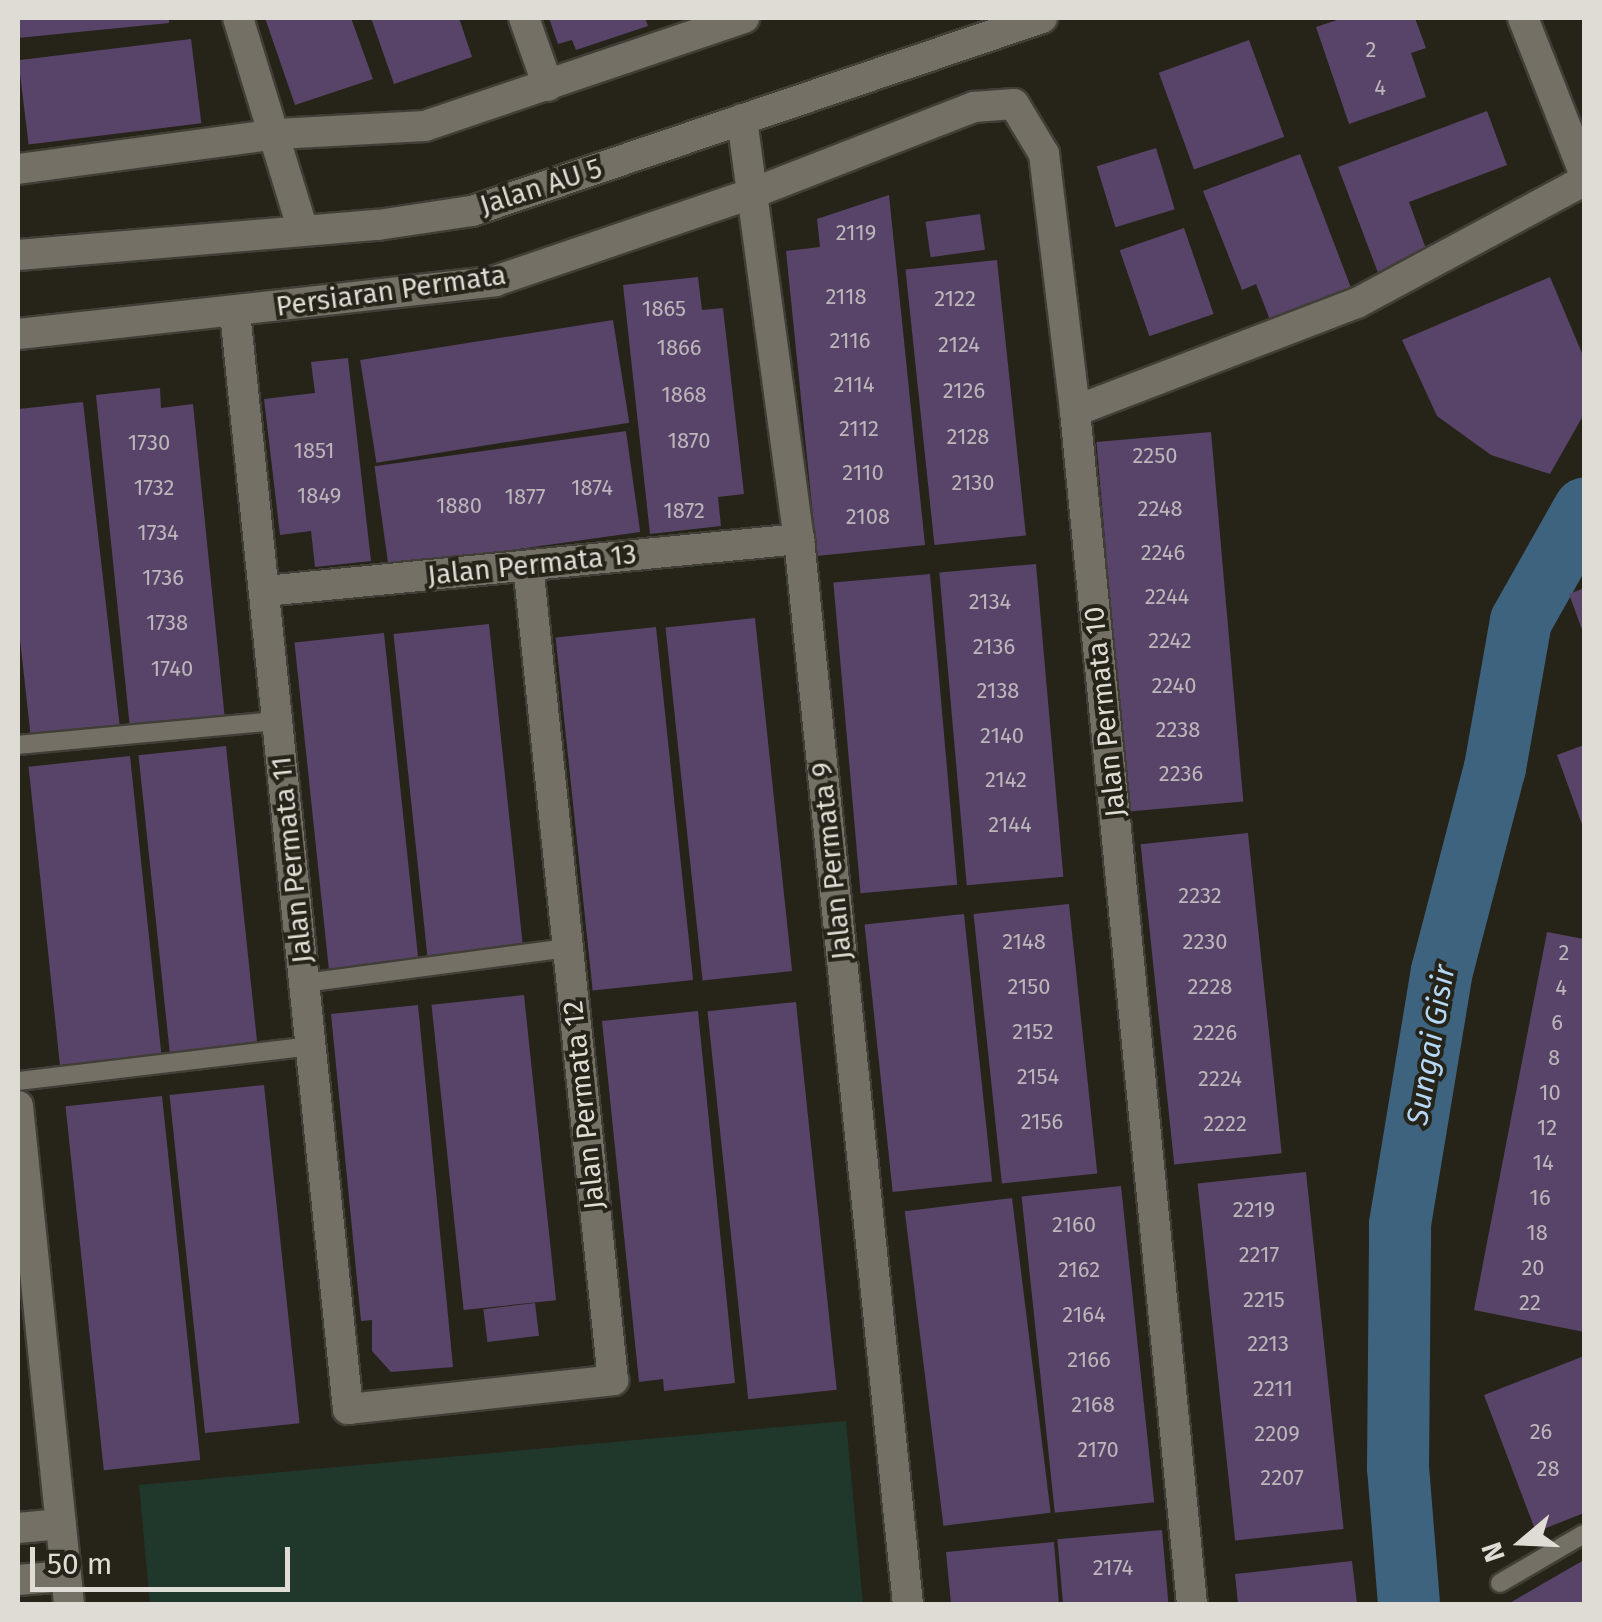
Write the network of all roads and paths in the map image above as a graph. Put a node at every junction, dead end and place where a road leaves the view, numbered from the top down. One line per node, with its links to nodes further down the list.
1 (238, 18): 8 (street)
2 (524, 18): 6 (street)
3 (744, 18): 6 (street)
4 (1042, 18): 7 (street, Jalan AU 5)
5 (1523, 18): 10 (street)
6 (548, 86): 8 (street)
7 (742, 119): 12 (street, Jalan Permata 9); 13 (street, Jalan AU 5)
8 (277, 134): 9 (street); 13 (street)
9 (18, 169)
10 (1584, 173)
11 (1584, 181): 17 (street)
12 (753, 193): 15 (street, Persiaran Permata); 17 (street, Jalan Permata 10); 18 (street, Jalan Permata 9)
13 (304, 230): 14 (street, Jalan AU 5)
14 (18, 255)
15 (235, 312): 16 (street, Persiaran Permata); 20 (street, Jalan Permata 11)
16 (18, 334)
17 (1075, 412): 36 (street, Jalan Permata 10)
18 (799, 539): 19 (street, Jalan Permata 13); 35 (street, Jalan Permata 9)
19 (528, 566): 20 (street, Jalan Permata 13); 23 (street, Jalan Permata 12)
20 (265, 591): 21 (street, Jalan Permata 11)
21 (278, 720): 22 (lane); 24 (street, Jalan Permata 11)
22 (18, 745)
23 (568, 948): 24 (lane); 28 (street, Jalan Permata 12)
24 (305, 983): 25 (street, Jalan Permata 11)
25 (311, 1046): 26 (lane); 28 (street, Jalan Permata 11)
26 (18, 1081)
27 (18, 1106): 29 (street)
28 (348, 1408)
29 (61, 1524): 30 (street); 34 (street)
30 (18, 1528)
31 (1584, 1534): 33 (lane)
32 (18, 1580): 34 (street)
33 (1500, 1583)
34 (68, 1590)
35 (908, 1604)
36 (1192, 1604)

